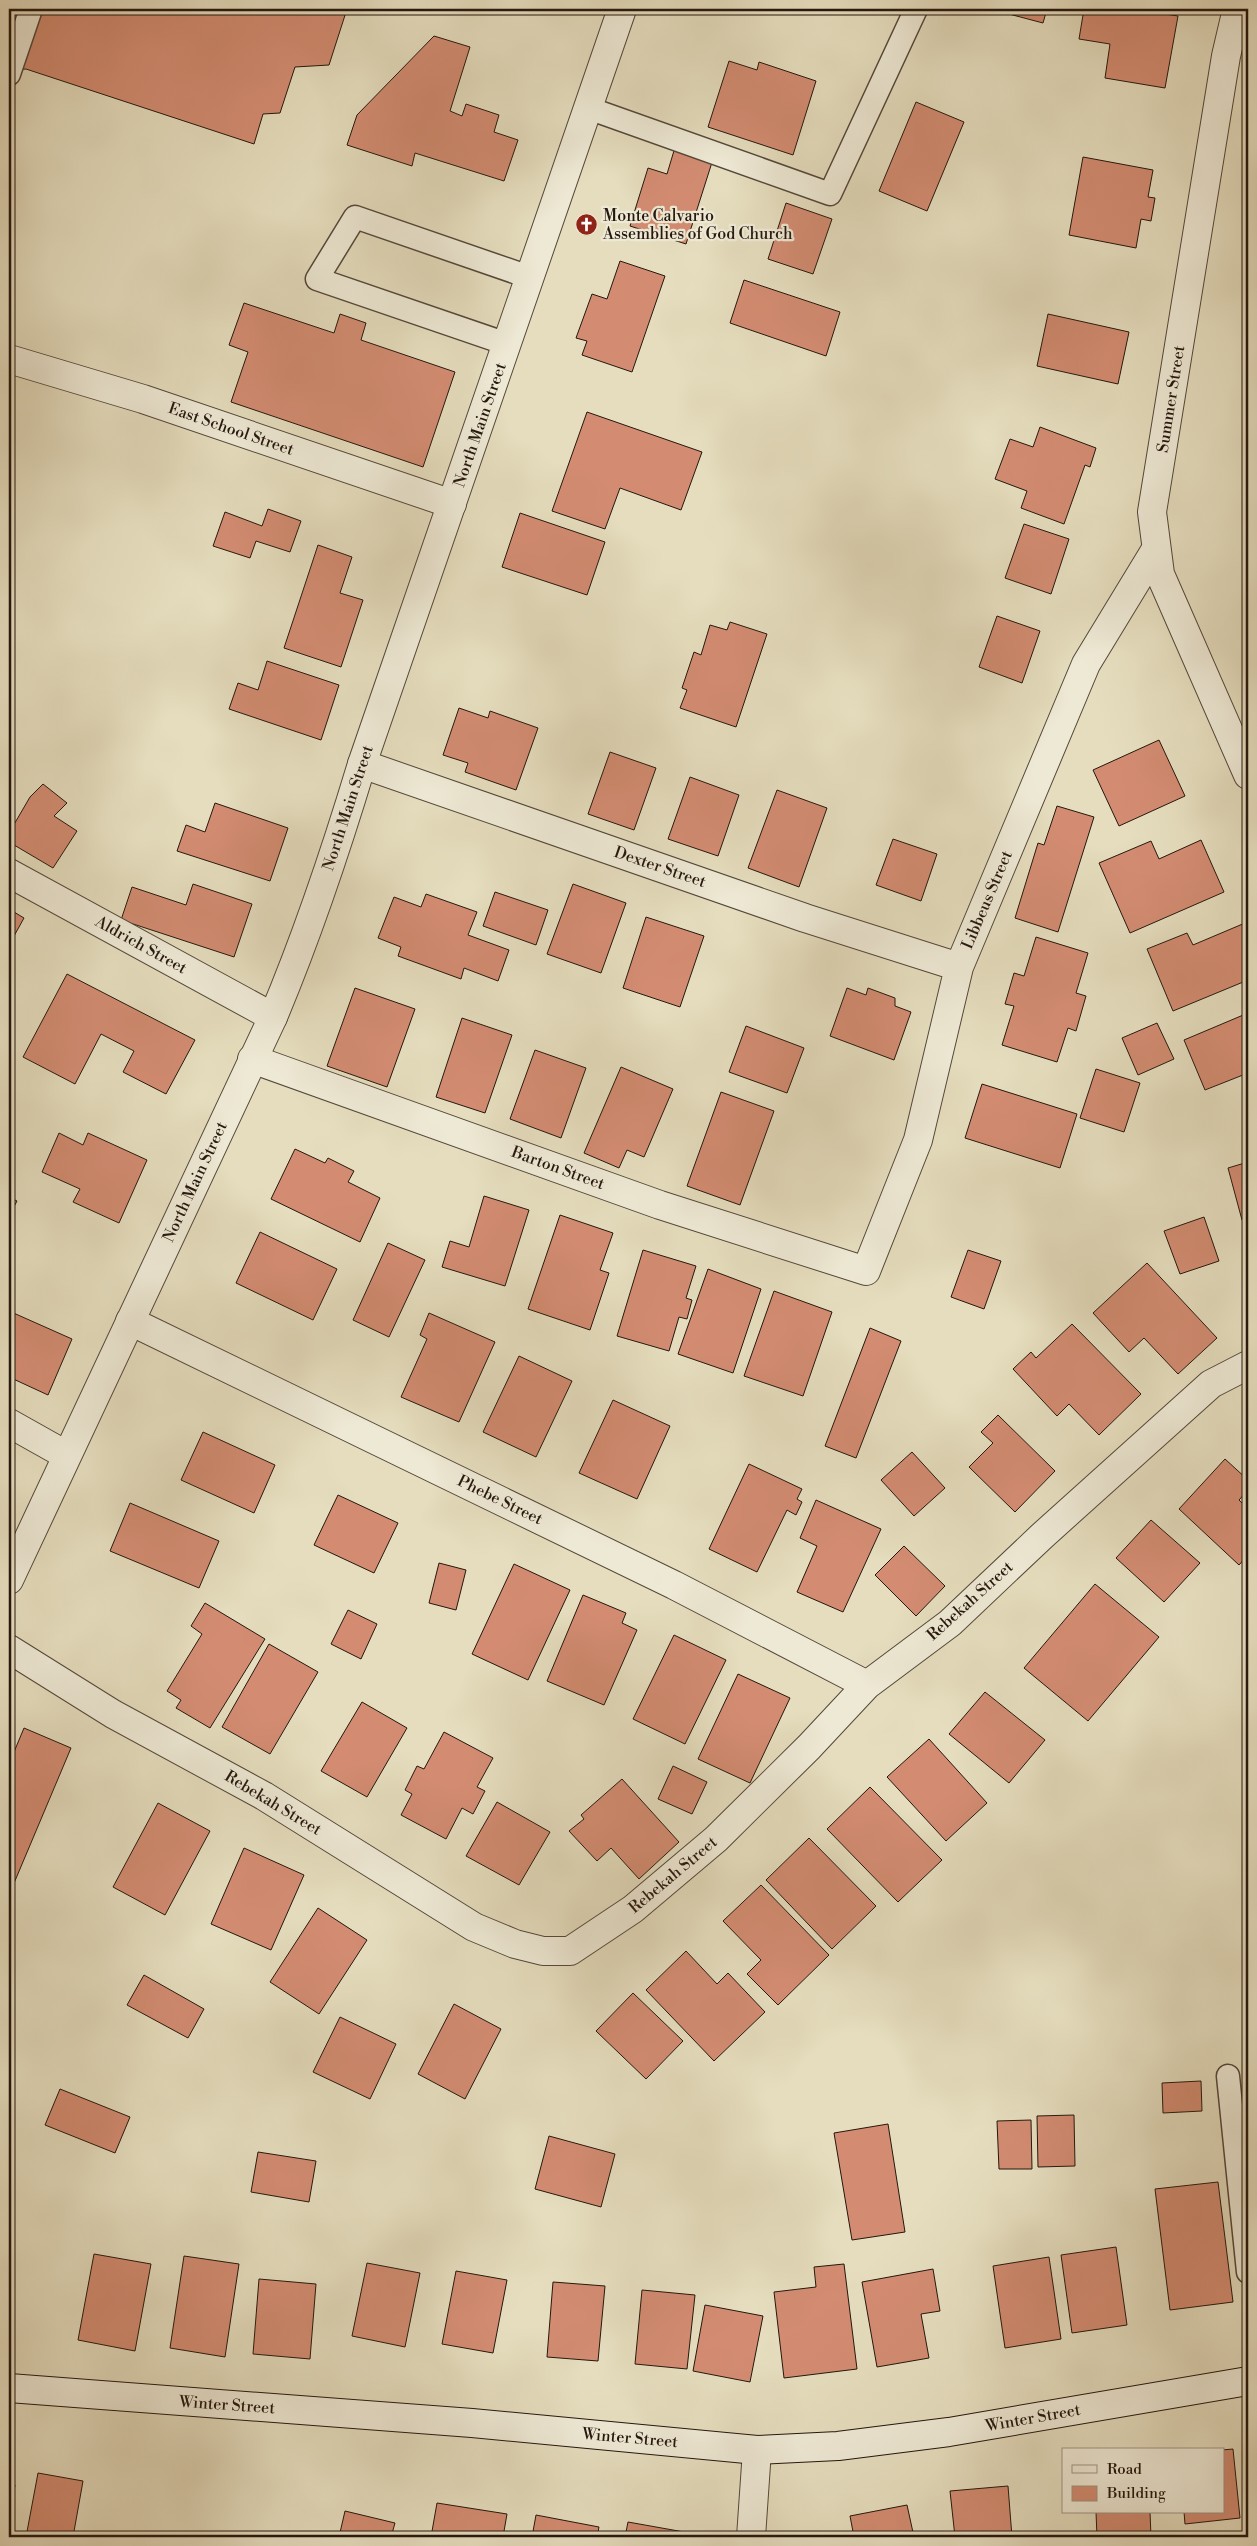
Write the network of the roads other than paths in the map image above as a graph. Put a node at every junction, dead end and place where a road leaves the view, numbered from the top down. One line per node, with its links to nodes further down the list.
1 (31, 9): 5 (lane)
2 (622, 9): 6 (street, North Main Street)
3 (916, 9): 6 (lane)
4 (1237, 9): 11 (street, Summer Street)
5 (9, 74)
6 (588, 108): 7 (street, North Main Street)
7 (530, 276): 8 (street, North Main Street); 8 (lane)
8 (507, 344): 10 (street, North Main Street)
9 (9, 359): 10 (street, East School Street)
10 (452, 504): 12 (street, North Main Street)
11 (1156, 549): 13 (street, Summer Street); 15 (street, Libbeus Street)
12 (362, 764): 15 (street, Dexter Street); 16 (street, North Main Street)
13 (1248, 775)
14 (9, 874): 16 (street, Aldrich Street)
15 (959, 968): 18 (street, Libbeus Street)
16 (273, 1017): 17 (street, North Main Street)
17 (252, 1059): 18 (street, Barton Street); 19 (street, North Main Street)
18 (866, 1271)
19 (130, 1321): 22 (street, North Main Street); 25 (street, Phebe Street)
20 (1248, 1365): 25 (street, Rebekah Street)
21 (9, 1423): 22 (street)
22 (66, 1455): 23 (street, North Main Street)
23 (9, 1580)
24 (9, 1649): 25 (street, Rebekah Street)
25 (867, 1685)
26 (1228, 2076): 27 (lane)
27 (1248, 2272)
28 (1248, 2381): 30 (street, Winter Street)
29 (9, 2388): 30 (street, Winter Street)
30 (757, 2450): 31 (street)
31 (751, 2537)

